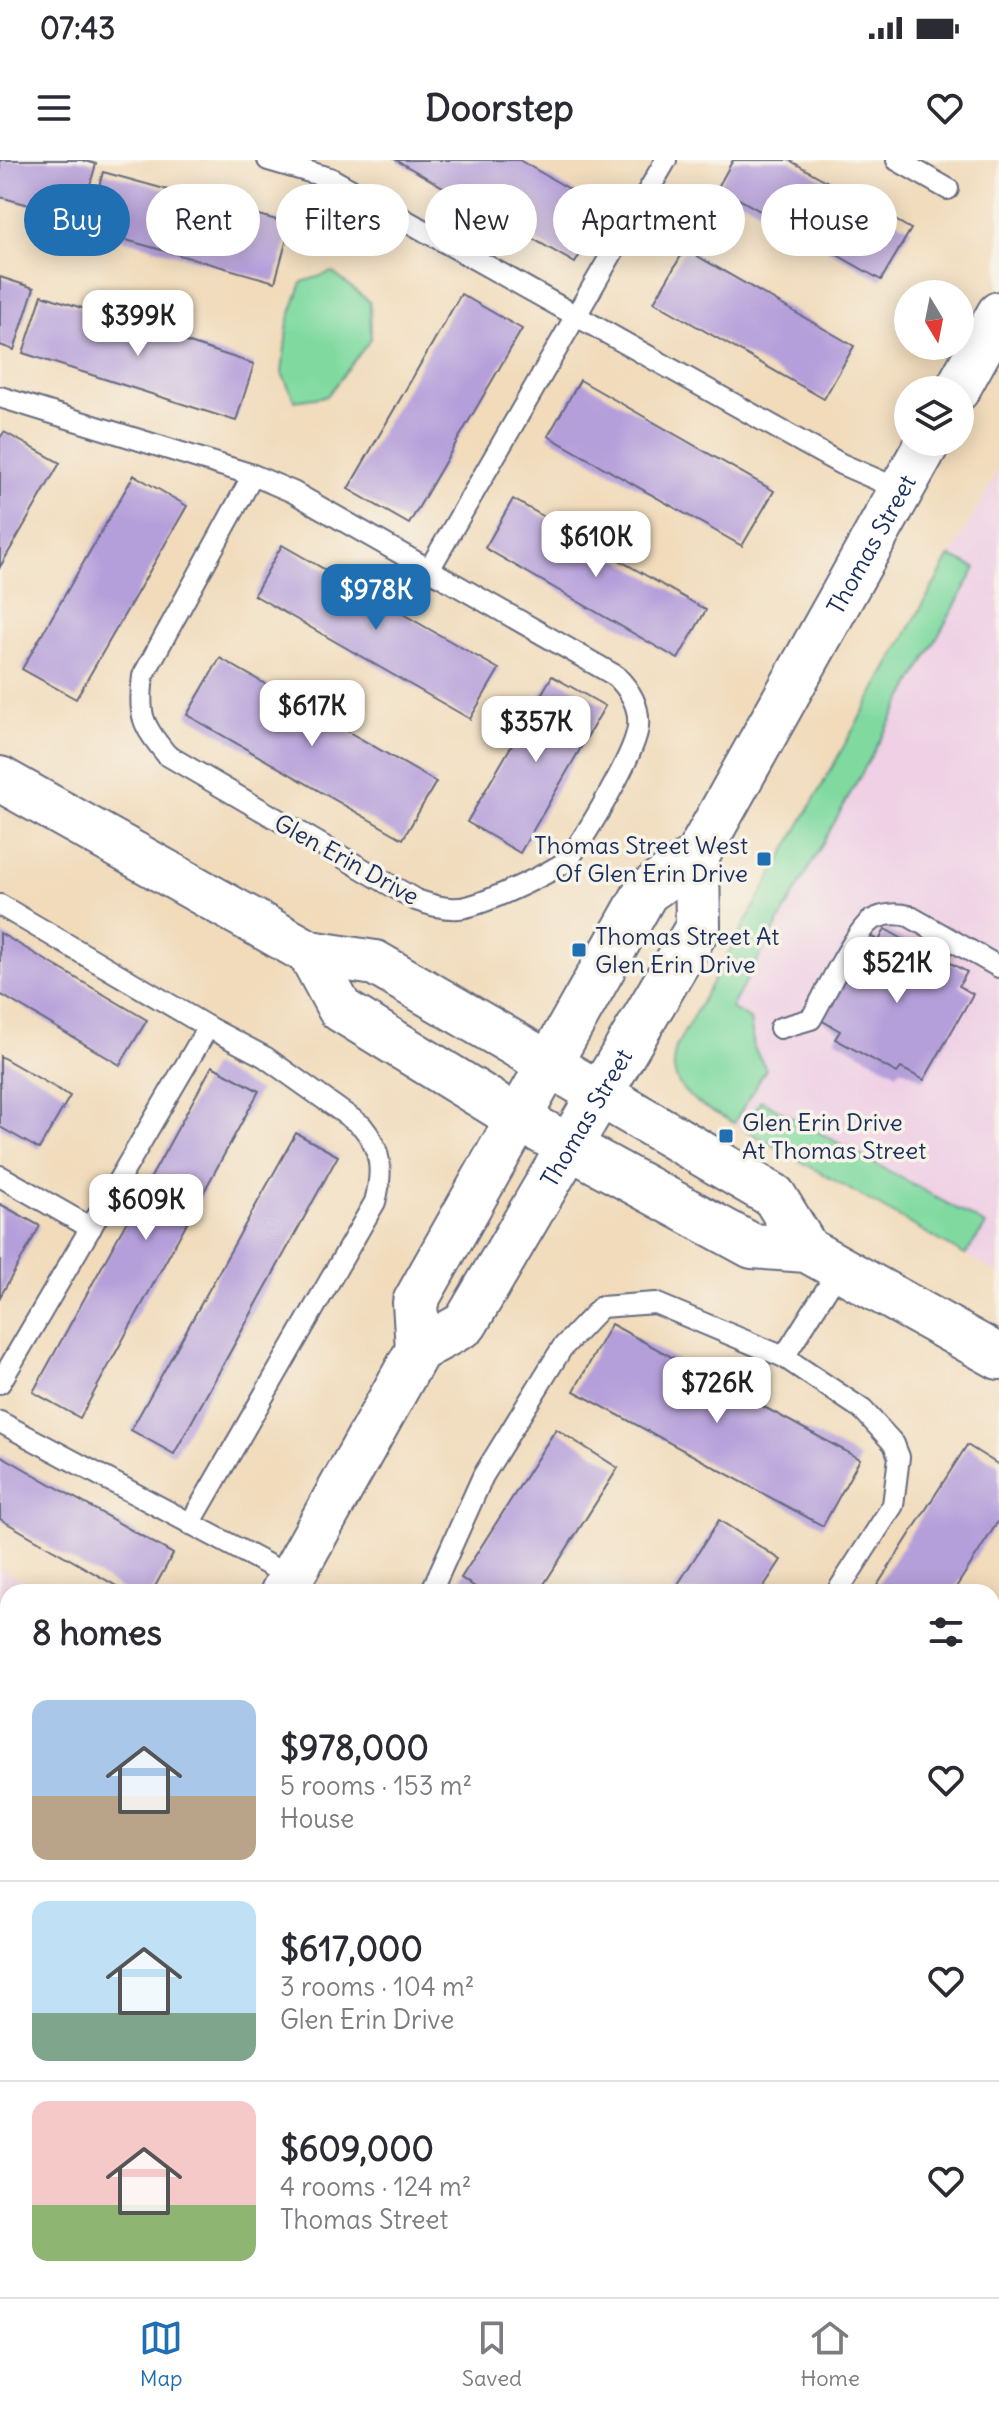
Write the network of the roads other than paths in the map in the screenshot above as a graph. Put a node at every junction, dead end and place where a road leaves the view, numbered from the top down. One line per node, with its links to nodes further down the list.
1 (268, 160): 6 (lane)
2 (666, 160): 6 (lane)
3 (897, 160): 4 (lane)
4 (948, 189)
5 (999, 314): 7 (street)
6 (576, 315): 11 (lane); 12 (lane)
7 (965, 376)
8 (0, 397): 10 (lane, Glen Erin Drive)
9 (920, 456): 11 (street, Thomas Street)
10 (253, 475): 12 (lane, Glen Erin Drive); 12 (lane, Glen Erin Drive)
11 (901, 490): 14 (street, Thomas Street)
12 (430, 568)
13 (0, 779): 16 (street)
14 (697, 856): 20 (street, Thomas Street); 21 (street, Thomas Street)
15 (0, 905): 18 (lane)
16 (310, 953): 20 (street); 22 (street)
17 (999, 967): 19 (lane)
18 (208, 1027): 25 (lane); 32 (lane)
19 (780, 1028)
20 (550, 1065): 21 (street); 22 (street, Thomas Street)
21 (600, 1094): 23 (street, Thomas Street); 26 (street)
22 (519, 1119): 23 (street); 27 (street, Thomas Street)
23 (569, 1146): 26 (street); 27 (street, Thomas Street)
24 (0, 1176): 25 (lane)
25 (91, 1228): 30 (lane)
26 (824, 1259): 28 (lane); 29 (street)
27 (418, 1350): 34 (street)
28 (784, 1357): 35 (lane); 36 (lane)
29 (999, 1357)
30 (0, 1383)
31 (0, 1422): 32 (lane)
32 (190, 1524): 33 (lane)
33 (285, 1584)
34 (288, 1584)
35 (435, 1584)
36 (842, 1584)

